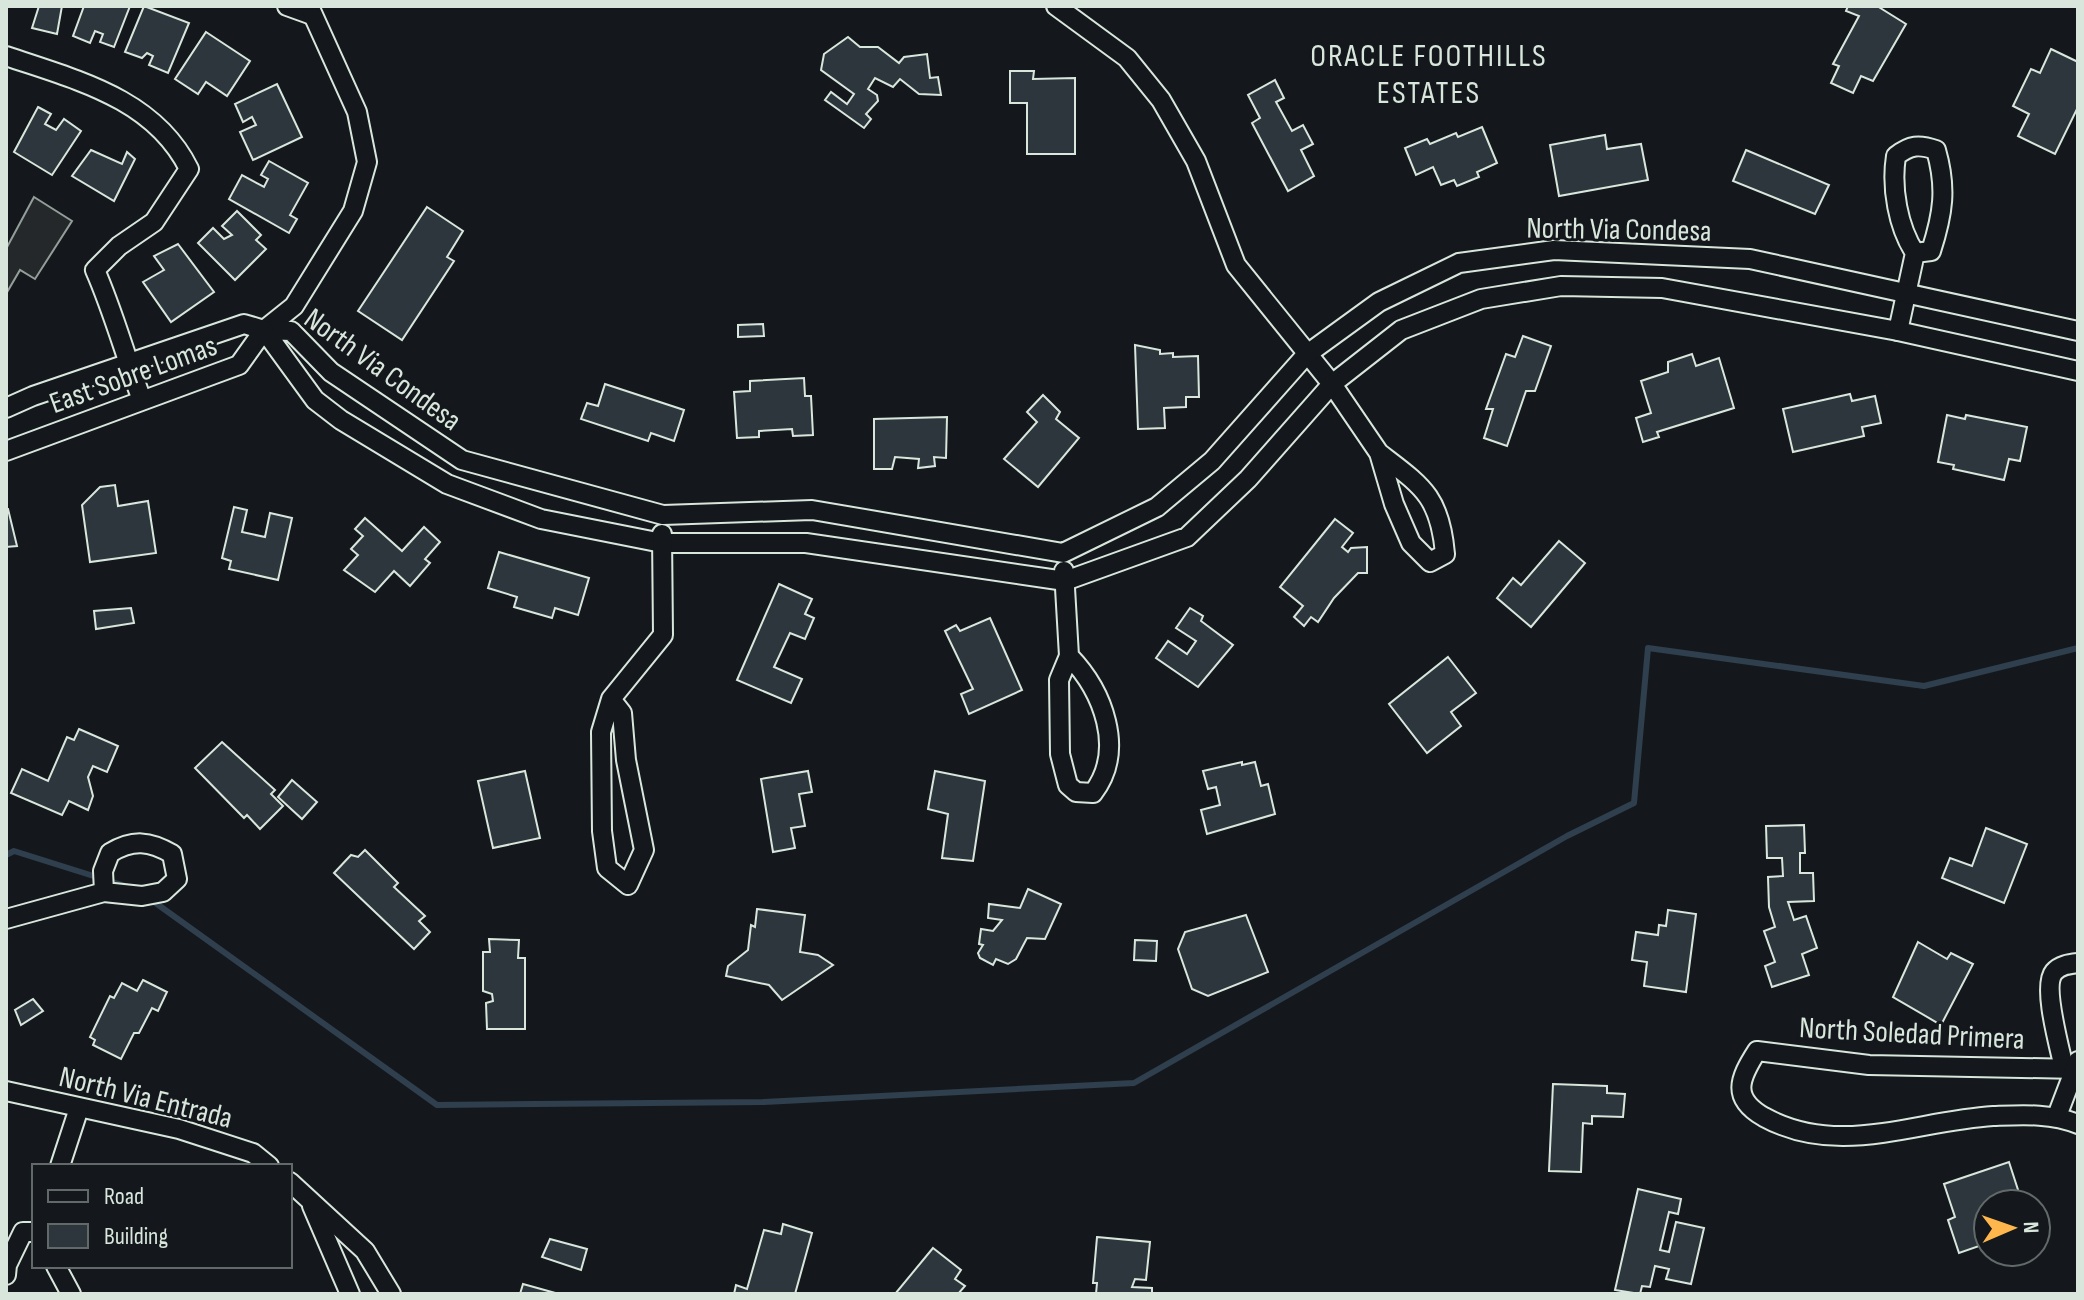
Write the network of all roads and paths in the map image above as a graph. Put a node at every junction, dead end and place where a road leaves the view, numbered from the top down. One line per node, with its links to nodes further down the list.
1 (287, 6): 3 (street, East Sobre Lomas)
2 (1056, 6): 10 (street)
3 (311, 11): 7 (street, East Sobre Lomas)
4 (6, 56): 11 (street)
5 (1915, 253): 5 (street); 6 (street)
6 (1907, 291): 8 (street); 9 (street, North Via Condesa); 10 (street, North Via Condesa)
7 (264, 330): 11 (street, East Sobre Lomas); 14 (street, East Sobre Lomas); 18 (street, North Via Condesa); 19 (street, North Via Condesa)
8 (1898, 331): 12 (street, North Via Condesa); 13 (street, North Via Condesa)
9 (2078, 331)
10 (1306, 355): 13 (street); 20 (street, North Via Condesa)
11 (127, 363): 14 (street); 15 (street, East Sobre Lomas)
12 (2078, 371)
13 (1332, 384): 17 (street); 21 (street, North Via Condesa)
14 (142, 400): 16 (street, East Sobre Lomas)
15 (6, 408)
16 (6, 451)
17 (1379, 453): 17 (street)
18 (663, 515): 19 (street); 20 (street, North Via Condesa)
19 (662, 543): 21 (street, North Via Condesa); 23 (street)
20 (1063, 553): 21 (street)
21 (1065, 581): 22 (street)
22 (1069, 656): 22 (street)
23 (611, 699): 23 (street)
24 (104, 892): 25 (street)
25 (6, 919)
26 (2078, 963): 27 (street, North Soledad Primera)
27 (2074, 1066): 30 (street); 30 (street, North Soledad Primera)
28 (6, 1091): 29 (street, North Via Entrada)
29 (79, 1108): 32 (street); 33 (street, North Via Entrada)
30 (2057, 1116): 31 (street)
31 (2078, 1124)
32 (61, 1164)
33 (267, 1164)
34 (292, 1184): 35 (street)
35 (308, 1196): 40 (street); 41 (street)
36 (32, 1232): 38 (street)
37 (57, 1268): 39 (street)
38 (6, 1275)
39 (71, 1294)
40 (350, 1294)
41 (391, 1294)

